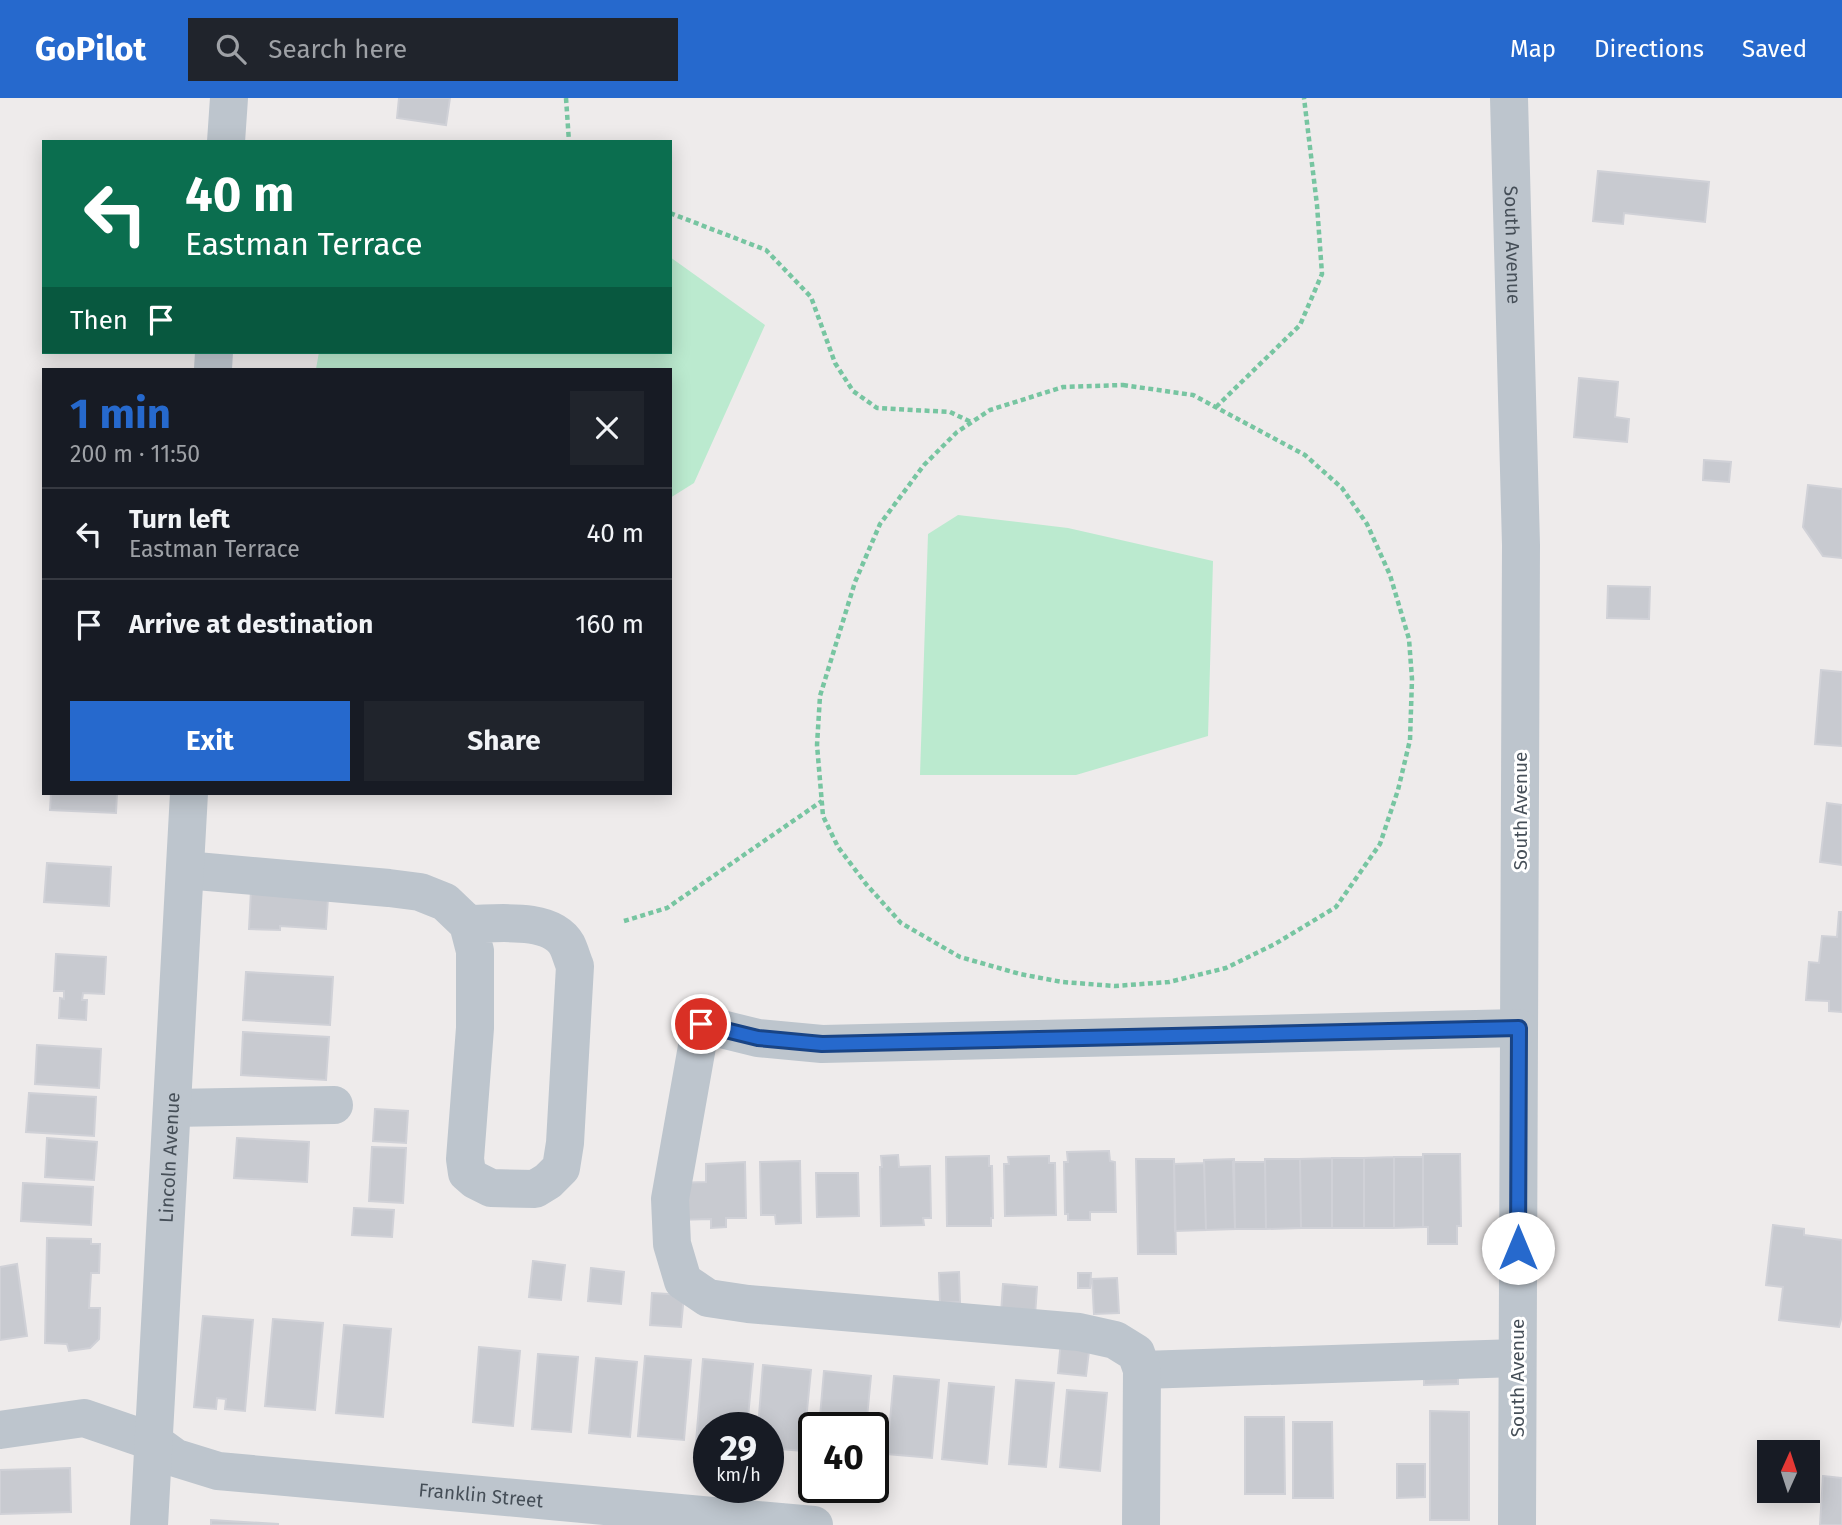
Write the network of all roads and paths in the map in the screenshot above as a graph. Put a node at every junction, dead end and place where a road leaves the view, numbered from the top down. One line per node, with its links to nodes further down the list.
1 (229, 98): 5 (street)
2 (566, 98): 6 (path)
3 (1304, 98): 8 (path)
4 (1509, 98): 15 (street, South Avenue)
5 (226, 140)
6 (569, 140)
7 (672, 214): 9 (path)
8 (1216, 407): 9 (path); 11 (path)
9 (971, 422): 11 (path)
10 (189, 795): 12 (street, Lincoln Avenue)
11 (822, 801): 13 (path)
12 (185, 870): 14 (street); 17 (street, Lincoln Avenue)
13 (624, 920)
14 (468, 924): 14 (street)
15 (1519, 1028): 18 (street, South Avenue); 19 (street)
16 (334, 1105): 17 (street)
17 (172, 1108): 21 (street, Lincoln Avenue)
18 (1517, 1358): 19 (street); 25 (street, South Avenue)
19 (1142, 1370): 24 (street)
20 (0, 1430): 21 (street, Franklin Street)
21 (153, 1442): 22 (street, Lincoln Avenue); 23 (street, Franklin Street)
22 (149, 1525)
23 (814, 1525)
24 (1141, 1525)
25 (1517, 1525)

